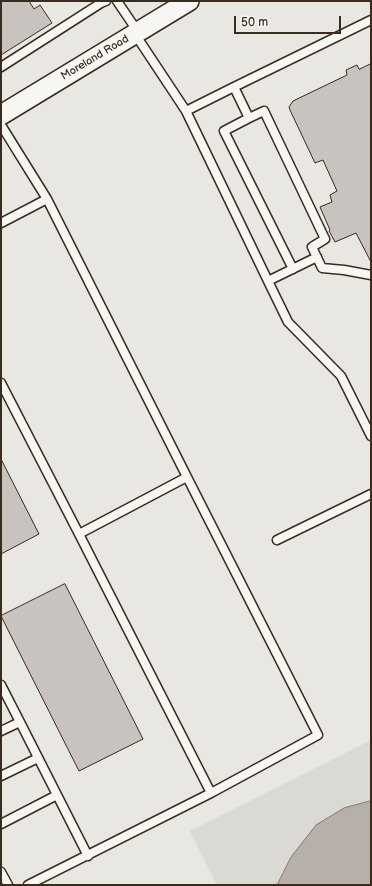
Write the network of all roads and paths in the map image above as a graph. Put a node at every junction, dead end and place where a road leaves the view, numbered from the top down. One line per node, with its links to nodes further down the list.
1 (106, 1): 4 (lane)
2 (118, 1): 6 (lane)
3 (189, 1): 6 (street, Moreland Road)
4 (94, 3): 7 (lane)
5 (371, 20): 8 (lane)
6 (137, 33): 9 (lane); 10 (street, Moreland Road)
7 (1, 67)
8 (234, 87): 9 (lane); 11 (lane)
9 (186, 111): 18 (lane)
10 (1, 115)
11 (249, 118): 15 (lane); 16 (lane)
12 (1, 125): 13 (lane)
13 (47, 199): 14 (lane); 21 (lane)
14 (1, 223)
15 (317, 257): 16 (lane); 17 (lane)
16 (293, 269): 18 (lane)
17 (371, 275)
18 (268, 281): 20 (lane)
19 (1, 383): 23 (lane)
20 (371, 436)
21 (186, 477): 23 (lane); 30 (lane)
22 (371, 494): 24 (lane)
23 (79, 534): 30 (lane)
24 (277, 540)
25 (1, 685): 26 (lane)
26 (20, 722): 27 (lane); 28 (lane)
27 (1, 731)
28 (38, 758): 29 (lane); 31 (lane)
29 (1, 776)
30 (211, 794): 33 (lane)
31 (57, 795): 32 (lane); 33 (lane)
32 (1, 824)
33 (88, 856): 36 (lane)
34 (1, 872): 35 (lane)
35 (8, 885)
36 (28, 885)

